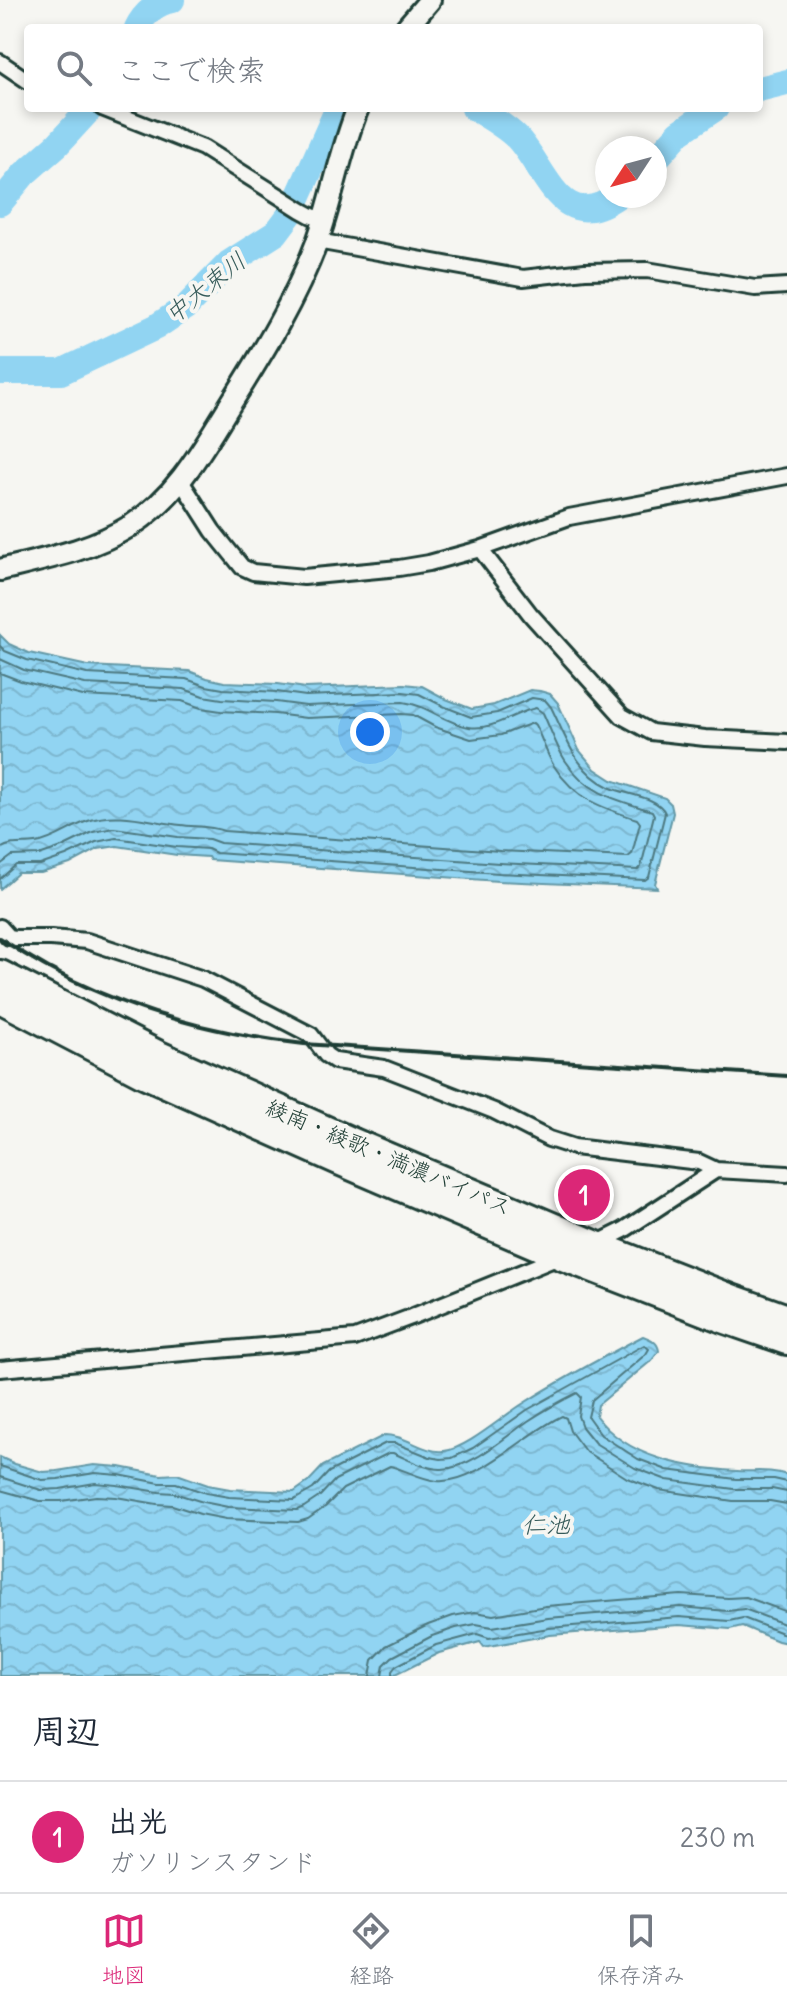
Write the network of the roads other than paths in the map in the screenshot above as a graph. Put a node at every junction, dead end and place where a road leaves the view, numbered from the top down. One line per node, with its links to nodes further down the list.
1 (430, 0): 2 (street)
2 (409, 24)
3 (0, 62): 4 (street)
4 (24, 78)
5 (112, 112): 7 (street)
6 (356, 112): 7 (street)
7 (324, 219): 8 (street)
8 (317, 241): 9 (street); 11 (street)
9 (787, 286)
10 (787, 476): 12 (street)
11 (181, 481): 12 (street); 13 (street)
12 (480, 549): 14 (street)
13 (0, 570)
14 (787, 742)
15 (0, 927): 18 (street)
16 (0, 975): 20 (highway, 綾南・綾歌・満濃バイパス)
17 (0, 998): 21 (highway, 綾南・綾歌・満濃バイパス)
18 (716, 1170): 19 (street); 20 (street)
19 (787, 1174)
20 (594, 1245): 21 (street); 22 (highway, 綾南・綾歌・満濃バイパス)
21 (563, 1256): 23 (highway, 綾南・綾歌・満濃バイパス); 24 (street)
22 (787, 1319)
23 (787, 1340)
24 (0, 1369)

